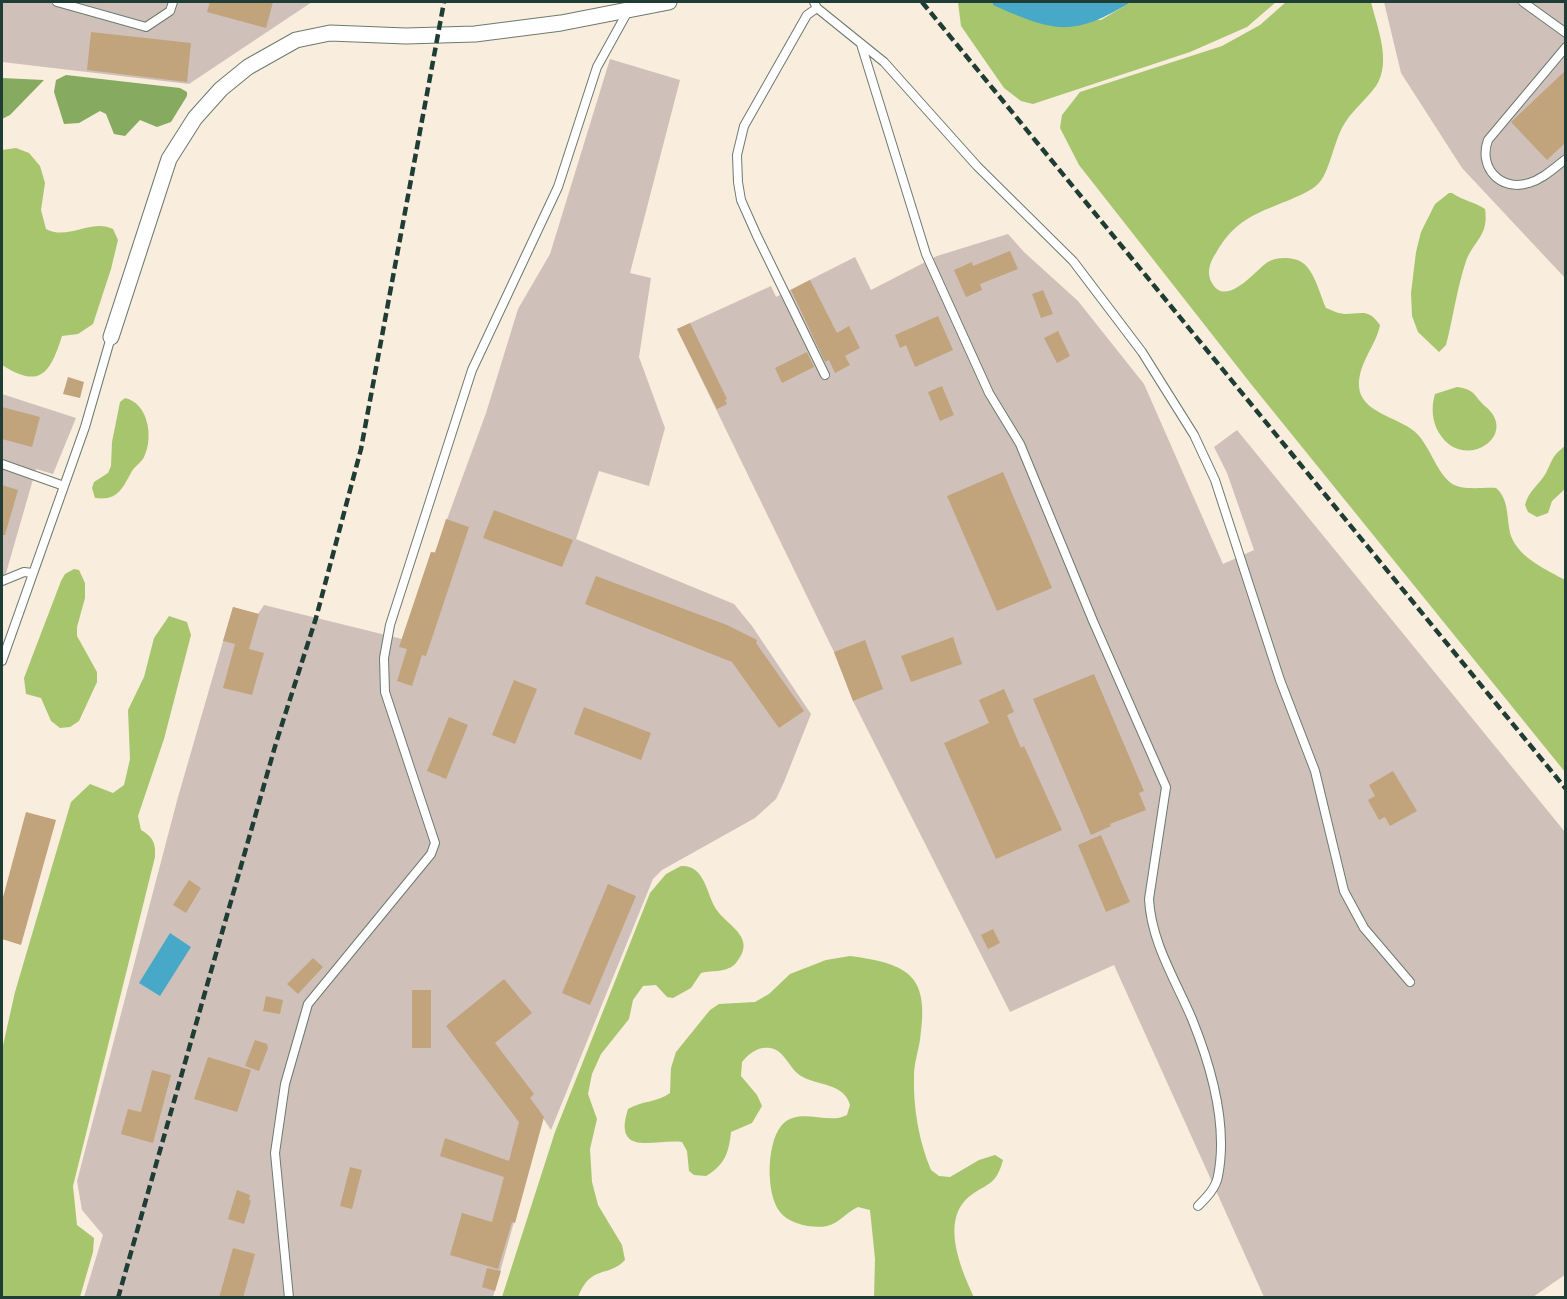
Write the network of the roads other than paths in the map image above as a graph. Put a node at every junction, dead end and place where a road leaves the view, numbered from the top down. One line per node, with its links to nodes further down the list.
1 (57, 2): 2 (lane)
2 (173, 2)
3 (669, 2): 6 (street)
4 (1522, 2): 7 (lane)
5 (816, 5): 8 (lane); 12 (lane)
6 (628, 10): 11 (street); 20 (lane)
7 (1566, 33)
8 (861, 44): 18 (lane); 19 (lane)
9 (1566, 47): 10 (lane)
10 (1566, 159)
11 (111, 338): 14 (lane)
12 (825, 375)
13 (2, 464): 14 (lane)
14 (64, 486): 15 (lane)
15 (33, 573): 16 (lane); 17 (lane)
16 (2, 581)
17 (2, 661)
18 (1410, 982)
19 (1198, 1206)
20 (289, 1298)

